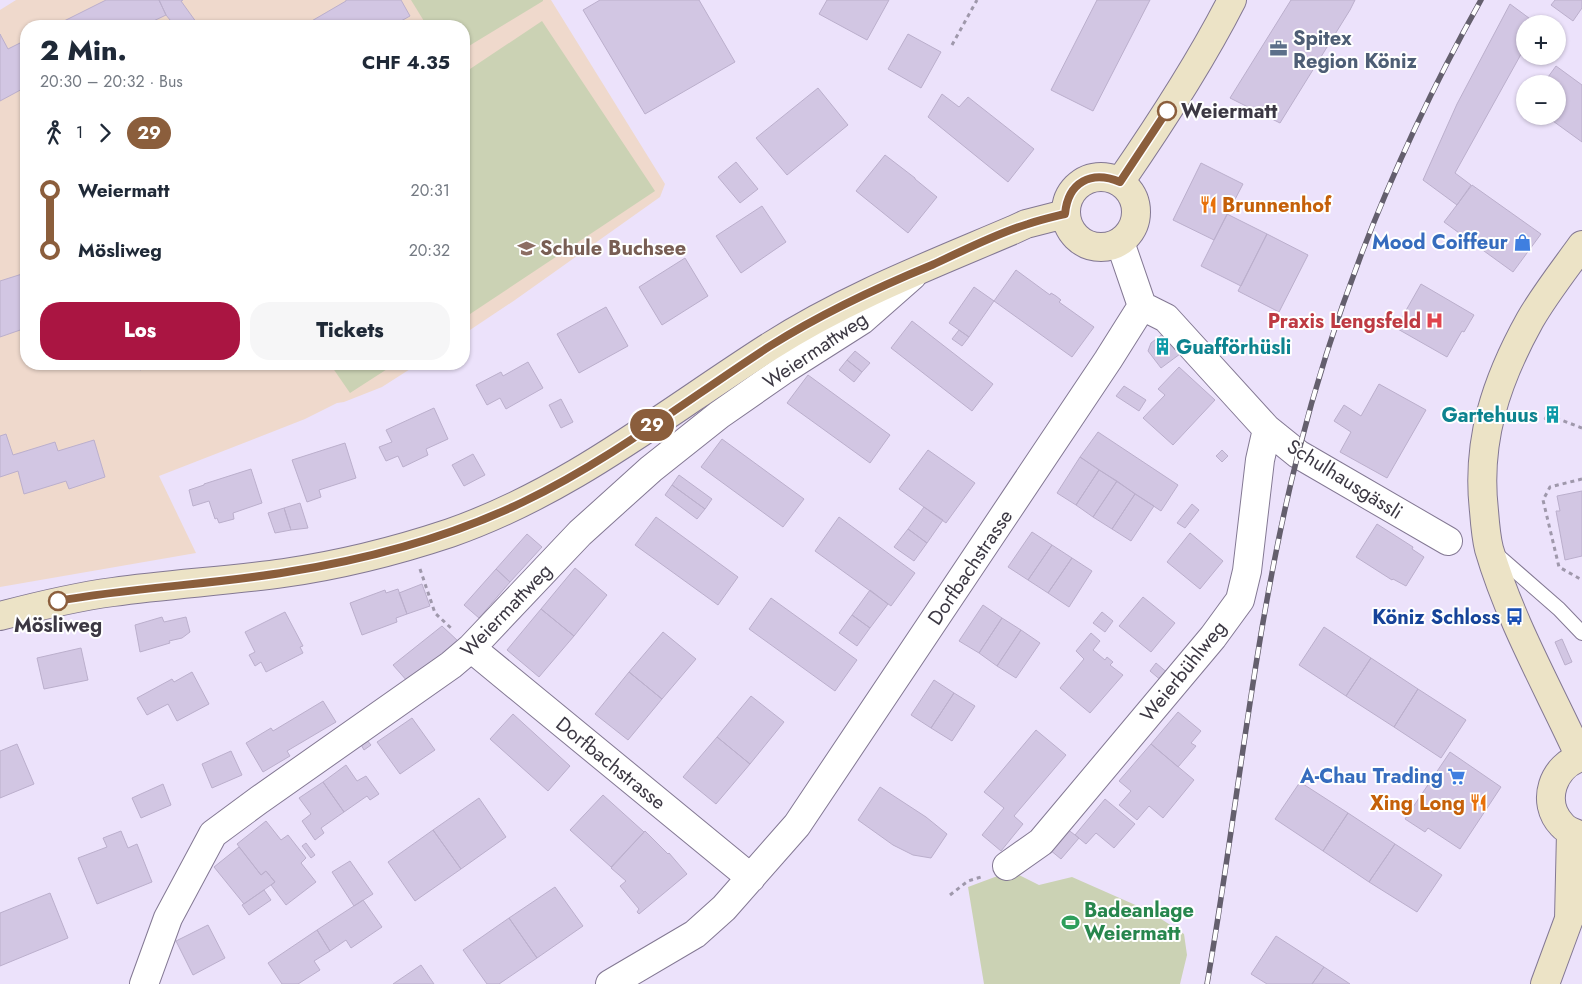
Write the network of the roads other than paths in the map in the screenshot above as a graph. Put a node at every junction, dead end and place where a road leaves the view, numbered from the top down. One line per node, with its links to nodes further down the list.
1 (1232, 0): 2 (street)
2 (1120, 182): 3 (street); 4 (street)
3 (1065, 214): 4 (street); 6 (street)
4 (1120, 242): 7 (street)
5 (1582, 245): 10 (street)
6 (918, 270): 11 (street); 13 (street, Weiermattweg)
7 (1142, 306): 8 (street, Schulhausgässli); 17 (street, Dorfbachstrasse)
8 (1267, 429): 9 (street, Schulhausgässli); 16 (street, Weierbühlweg)
9 (1448, 541)
10 (1489, 548): 12 (lane); 14 (street)
11 (0, 616)
12 (1582, 633)
13 (471, 648): 17 (street, Dorfbachstrasse); 19 (street, Weiermattweg)
14 (1581, 757): 15 (street)
15 (1576, 834): 18 (street)
16 (1007, 866)
17 (751, 878): 20 (street, Dorfbachstrasse)
18 (1575, 910): 21 (street)
19 (144, 984)
20 (610, 984)
21 (1545, 984)

